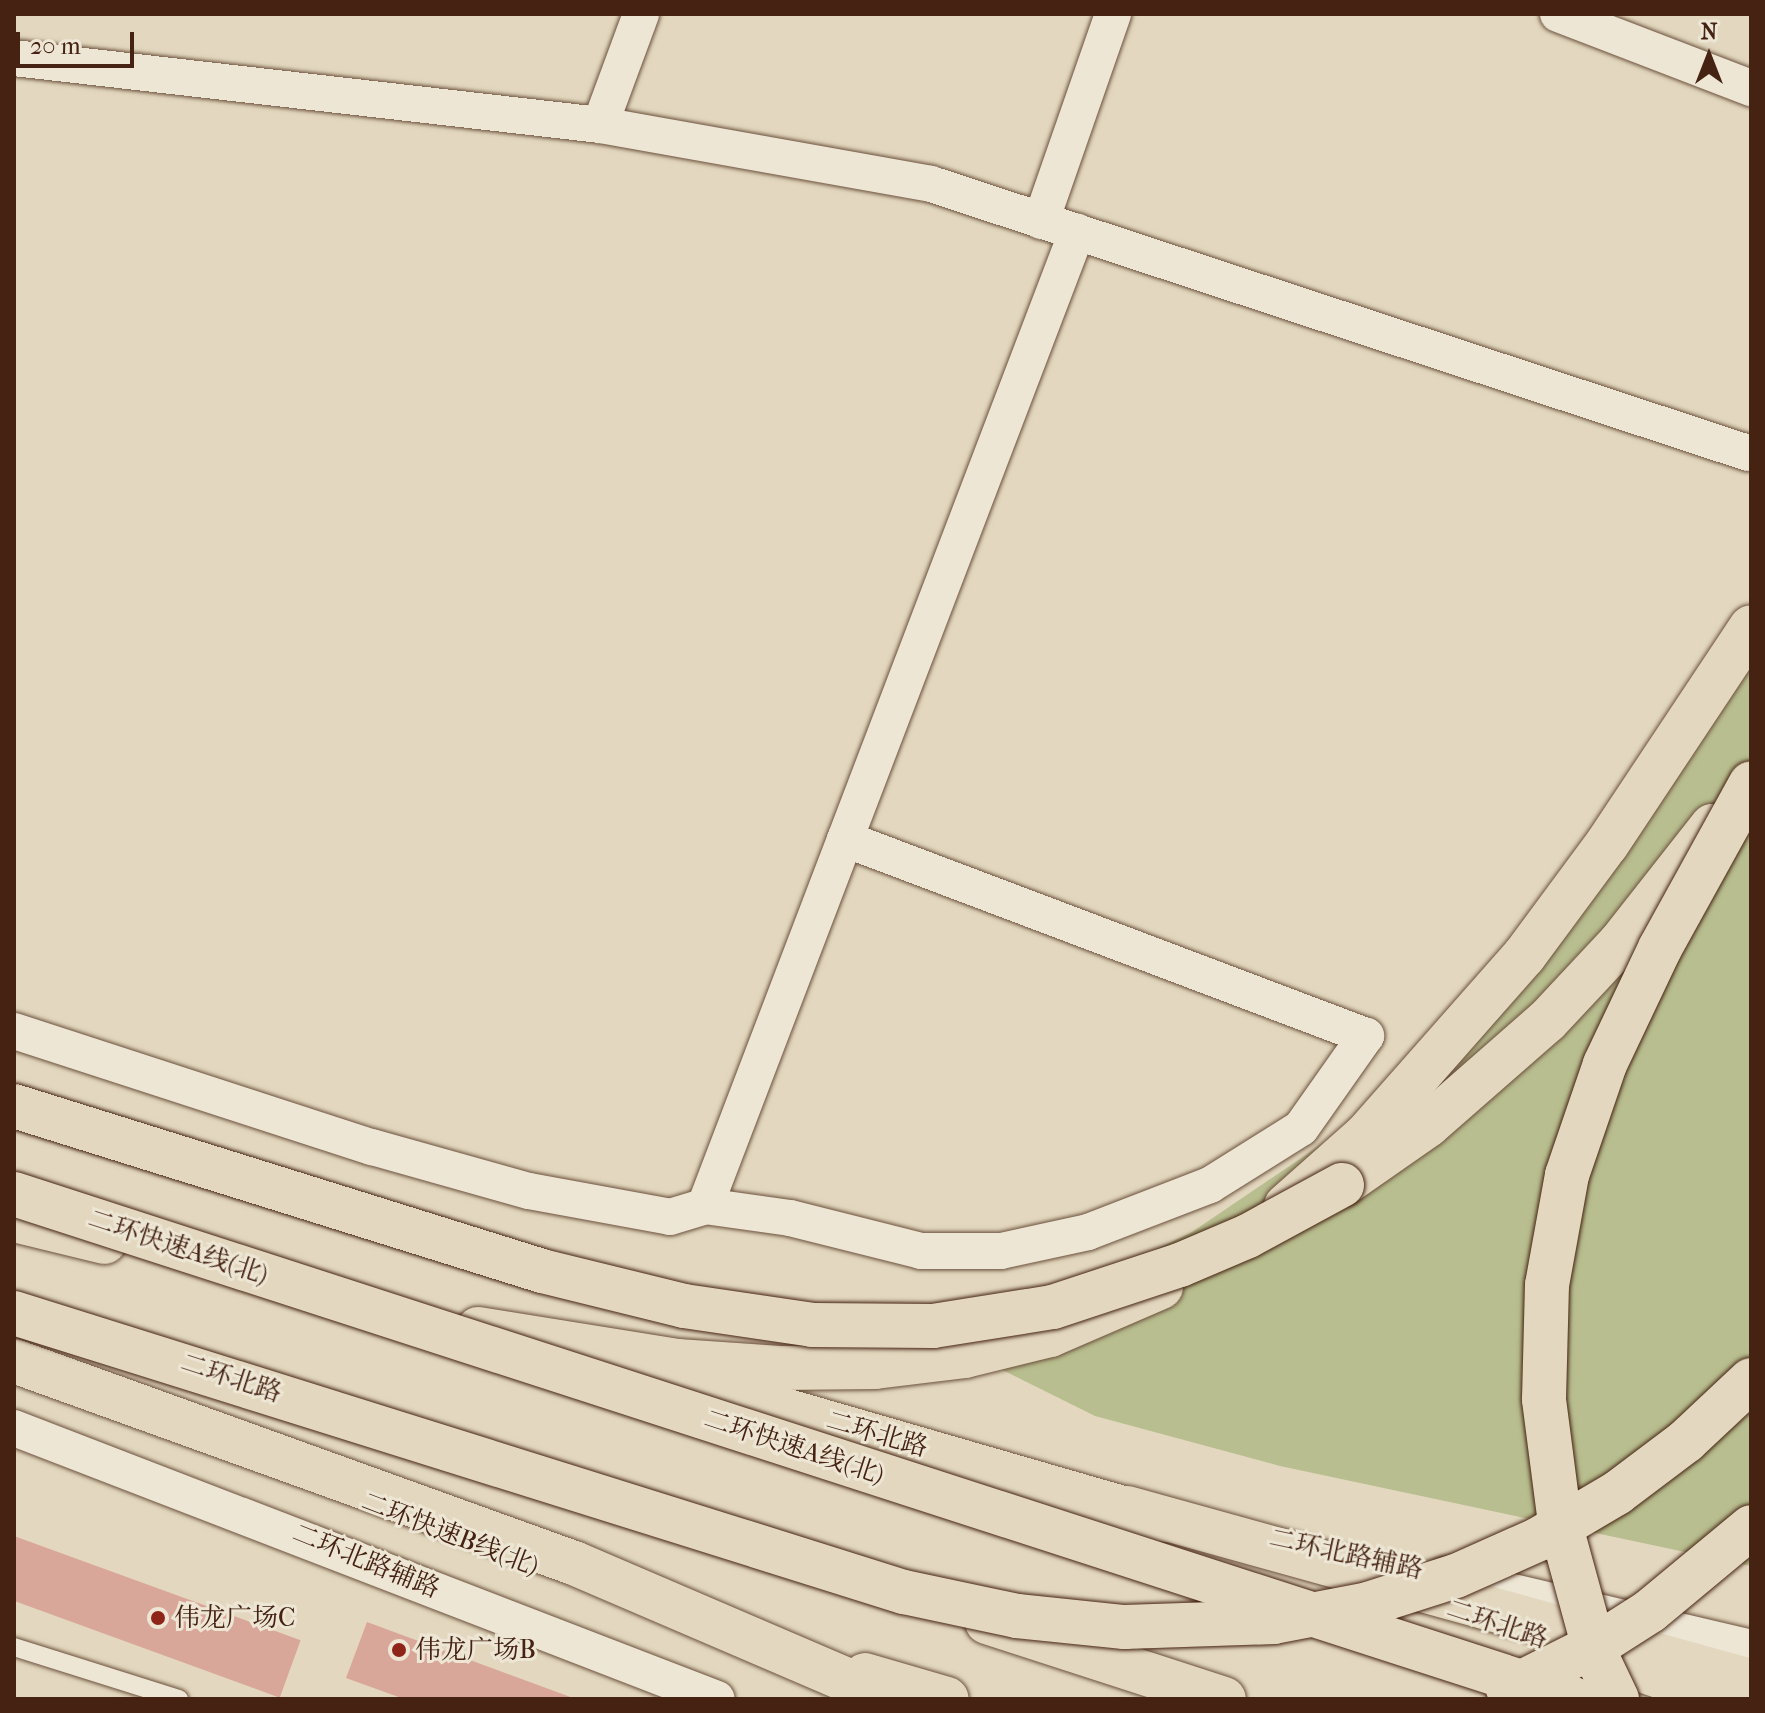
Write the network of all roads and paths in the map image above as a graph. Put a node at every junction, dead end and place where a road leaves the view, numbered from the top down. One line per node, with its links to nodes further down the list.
1 (641, 14): 6 (street)
2 (1113, 14): 7 (street)
3 (1558, 14): 5 (street)
4 (14, 58): 6 (street)
5 (1751, 88)
6 (600, 125): 7 (street)
7 (1041, 221): 8 (street)
8 (1077, 232): 9 (street); 13 (street)
9 (1748, 453)
10 (1751, 627): 19 (main road)
11 (1751, 772): 15 (main road, bridge)
12 (1751, 783): 39 (main road, bridge)
13 (845, 839): 17 (street); 17 (street)
14 (14, 1031): 17 (street)
15 (14, 1106)
16 (14, 1192): 19 (street); 38 (main road, 二环快速A线(北), bridge)
17 (705, 1206)
18 (14, 1220): 19 (main road, 二环北路)
19 (319, 1294): 25 (main road, 二环北路)
20 (14, 1310): 23 (main road, bridge); 36 (main road, 二环北路)
21 (14, 1361): 27 (main road)
22 (14, 1377): 33 (main road, 二环快速B线(北))
23 (1751, 1380)
24 (14, 1428): 32 (street, 二环北路辅路)
25 (1127, 1508): 29 (street, 二环北路辅路); 30 (main road); 40 (main road, 二环北路)
26 (1751, 1527): 37 (main road, bridge)
27 (690, 1610): 34 (main road); 35 (main road)
28 (14, 1647): 31 (lane)
29 (1751, 1648)
30 (1751, 1681)
31 (179, 1699)
32 (717, 1699)
33 (884, 1699)
34 (891, 1699)
35 (947, 1699)
36 (1224, 1699)
37 (1483, 1699)
38 (1574, 1699)
39 (1617, 1699)
40 (1726, 1699)

